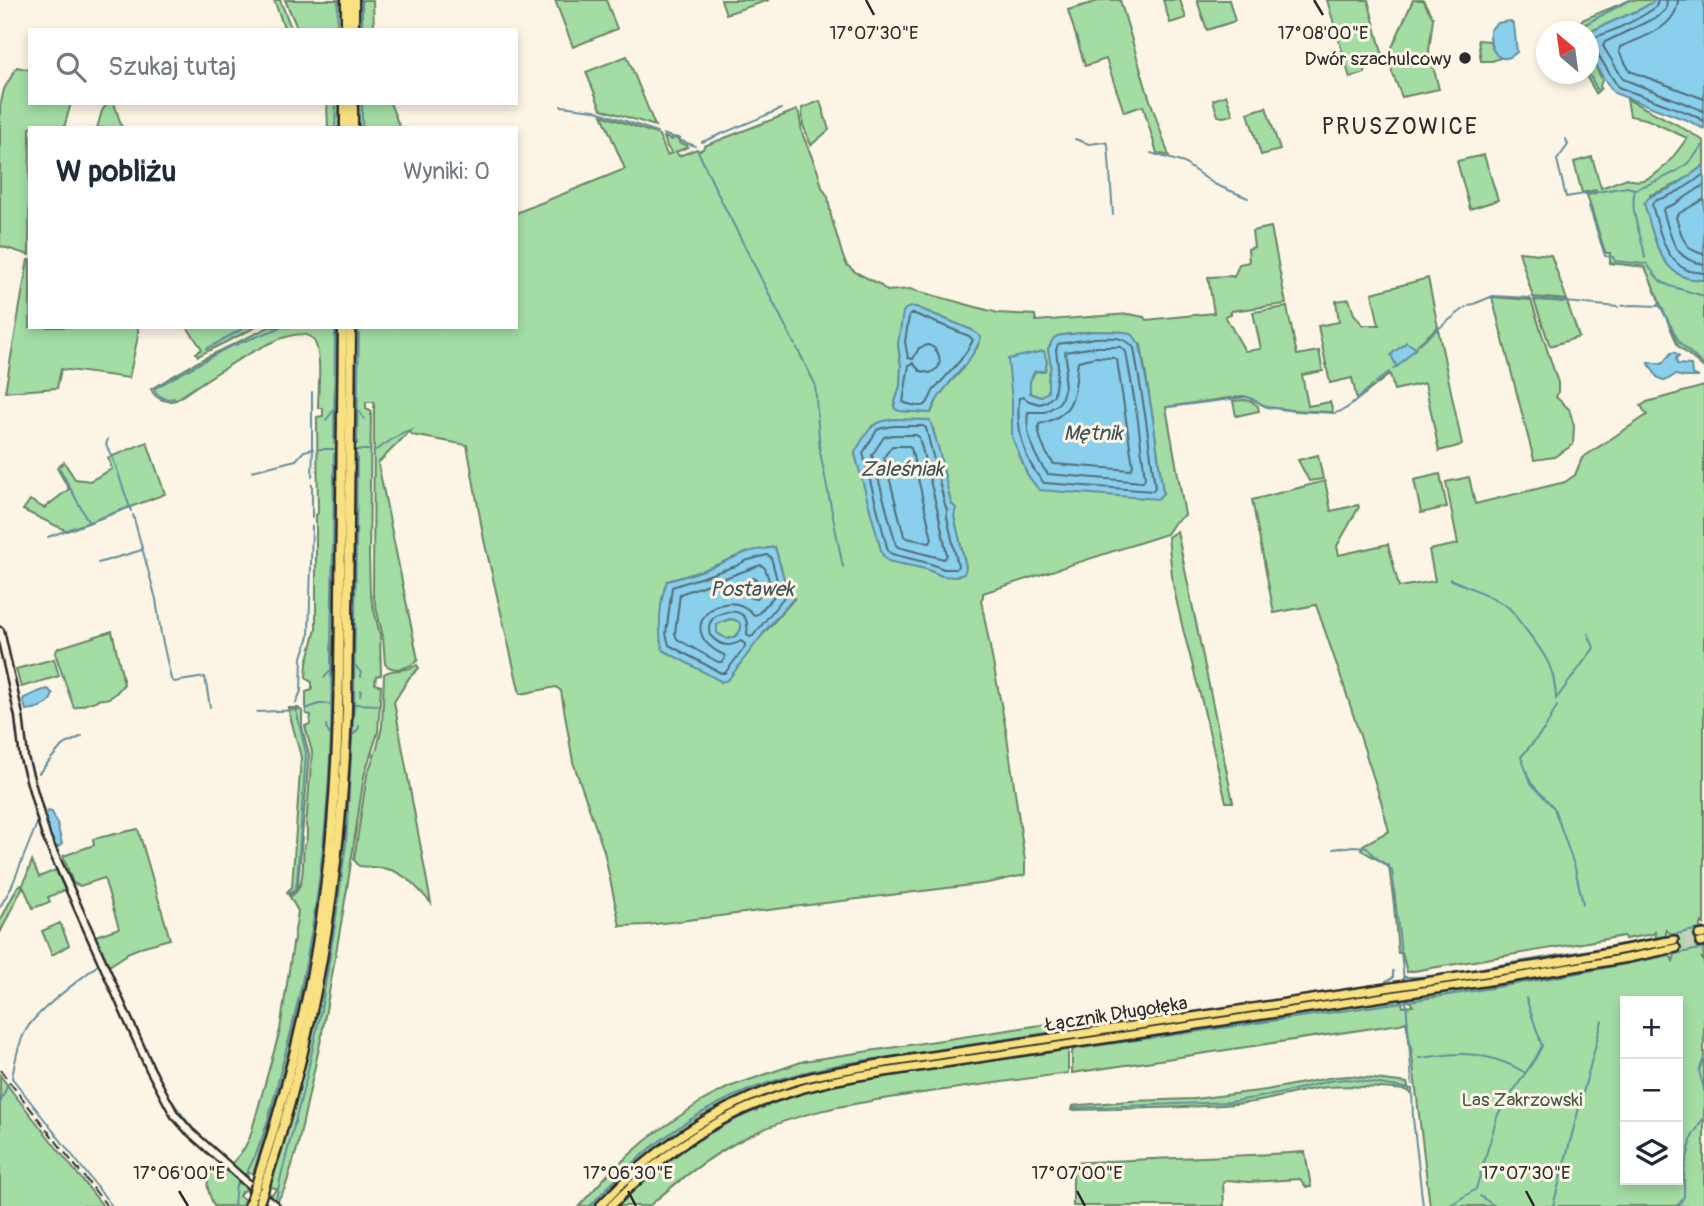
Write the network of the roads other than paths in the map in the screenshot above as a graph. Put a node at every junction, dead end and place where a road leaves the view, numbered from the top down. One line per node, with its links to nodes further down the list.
1 (346, 0): 3 (highway)
2 (355, 0): 4 (highway)
3 (346, 28)
4 (354, 28)
5 (345, 105): 7 (highway)
6 (353, 105): 8 (highway)
7 (345, 126)
8 (353, 126)
9 (343, 329): 12 (highway)
10 (351, 329): 12 (highway)
11 (0, 631): 14 (street)
12 (258, 1195): 13 (highway)
13 (248, 1206)
14 (276, 1206)
15 (600, 1206): 16 (main road, Łącznik Długołęka)
16 (611, 1206)

